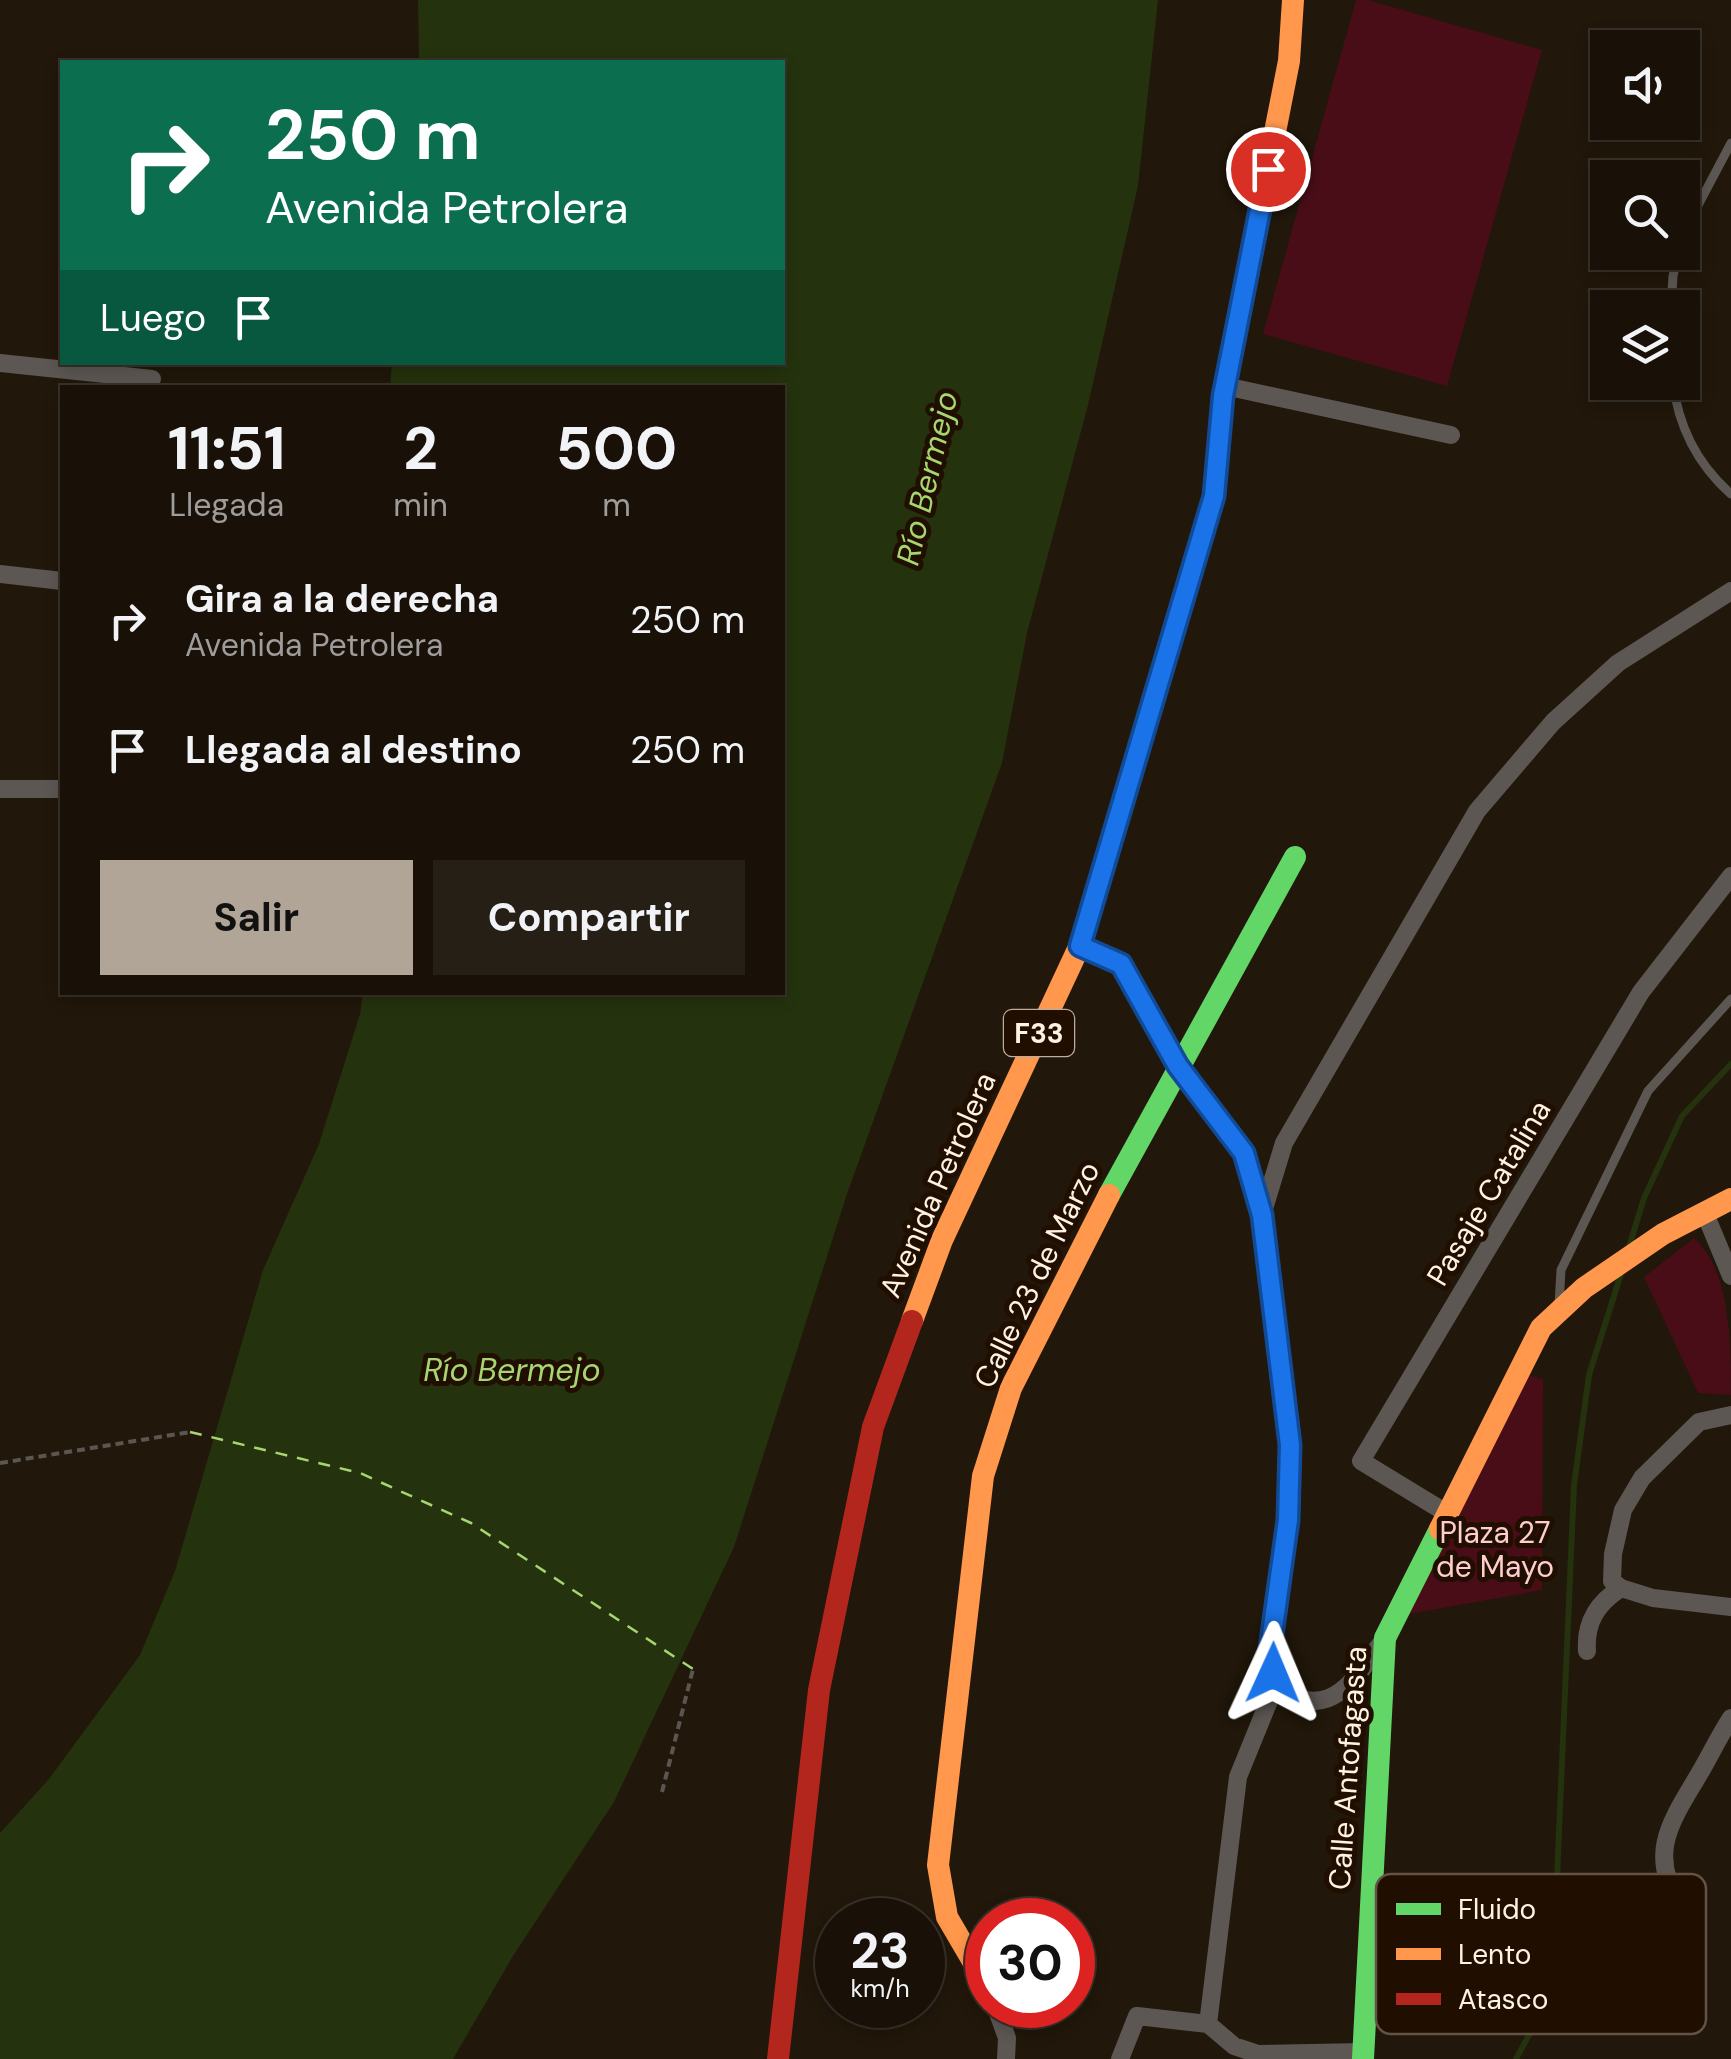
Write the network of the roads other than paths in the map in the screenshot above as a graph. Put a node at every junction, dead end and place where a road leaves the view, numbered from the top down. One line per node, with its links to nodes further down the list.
1 (1293, 0): 6 (main road, Avenida Petrolera / F33)
2 (1731, 142): 3 (lane)
3 (1700, 201)
4 (0, 363): 5 (street)
5 (152, 376)
6 (1225, 386): 8 (street); 17 (main road, Avenida Petrolera / F33)
7 (1675, 400): 9 (lane)
8 (1451, 435)
9 (1731, 494)
10 (0, 574): 11 (street)
11 (60, 581)
12 (1731, 590): 22 (street)
13 (0, 789): 14 (street)
14 (60, 789)
15 (1296, 858): 19 (main road, Calle 23 de Marzo)
16 (1731, 876): 26 (street, Pasaje Catalina)
17 (1080, 946): 19 (street); 38 (main road, Avenida Petrolera / F33)
18 (1731, 1000): 24 (lane)
19 (1178, 1066): 22 (street); 34 (main road, Calle 23 de Marzo)
20 (1731, 1199): 21 (main road, Calle Antofagasta)
21 (1704, 1211): 23 (street); 24 (main road, Calle Antofagasta)
22 (1262, 1215): 31 (street)
23 (1731, 1276)
24 (1558, 1312): 26 (main road, Calle Antofagasta)
25 (1731, 1415): 27 (street)
26 (1448, 1514): 29 (main road, Calle Antofagasta)
27 (1620, 1588): 28 (street); 30 (street)
28 (1731, 1607)
29 (1385, 1638): 31 (street); 37 (main road, Calle Antofagasta)
30 (1586, 1652)
31 (1277, 1681): 35 (street)
32 (1731, 1718): 33 (street)
33 (1666, 1874)
34 (965, 1947)
35 (1208, 2024): 37 (street); 40 (street)
36 (1004, 2028): 39 (street)
37 (1364, 2056)
38 (778, 2059)
39 (1006, 2059)
40 (1120, 2059)

